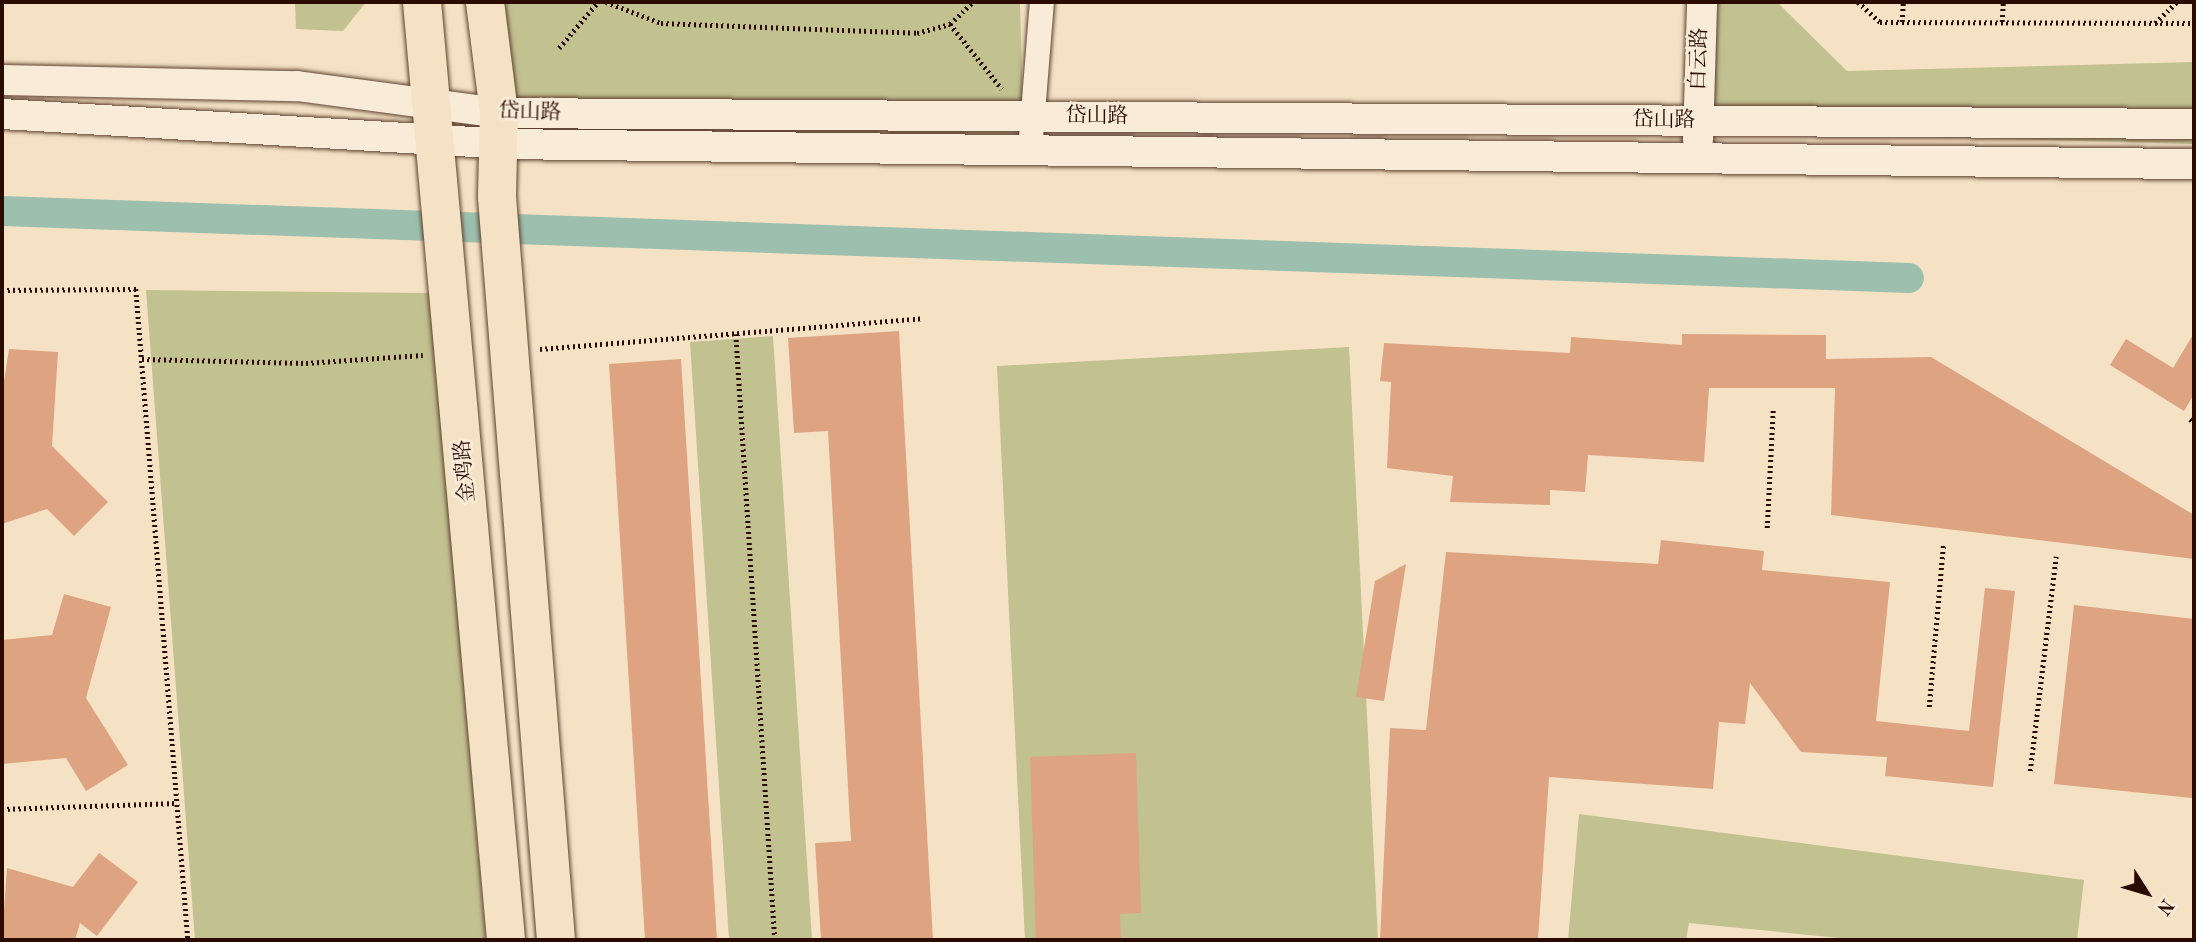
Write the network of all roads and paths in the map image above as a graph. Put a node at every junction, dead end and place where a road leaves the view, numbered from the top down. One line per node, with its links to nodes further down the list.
1 (422, 2): 22 (main road, 金鸡路)
2 (485, 2): 25 (main road)
3 (598, 2): 17 (path)
4 (606, 2): 16 (path)
5 (973, 2): 16 (path)
6 (1042, 2): 21 (street)
7 (1702, 2): 23 (street, 白云路)
8 (1858, 2): 12 (path)
9 (1903, 2): 12 (path)
10 (2003, 2): 13 (path)
11 (2177, 2): 14 (path)
12 (1902, 22): 13 (path)
13 (2001, 22): 14 (path)
14 (2154, 23): 15 (path)
15 (2194, 23)
16 (950, 24): 19 (path)
17 (559, 48)
18 (2, 80): 22 (street, 岱山路)
19 (1005, 92)
20 (2, 114): 22 (street, 岱山路)
21 (1034, 117): 23 (street, 岱山路); 25 (street, 岱山路); 26 (street)
22 (433, 121): 25 (street, 岱山路); 33 (main road, 金鸡路)
23 (1698, 121): 24 (street, 岱山路); 27 (street, 白云路)
24 (2194, 124)
25 (499, 129): 26 (street, 岱山路); 32 (main road)
26 (1030, 150): 27 (street, 岱山路)
27 (1697, 157): 28 (street, 岱山路)
28 (2194, 164)
29 (2, 290): 34 (path)
30 (924, 318): 31 (path)
31 (736, 334): 32 (path); 46 (path)
32 (511, 351): 45 (main road)
33 (456, 353): 34 (path); 44 (main road, 金鸡路)
34 (142, 359): 41 (path)
35 (1773, 408): 36 (path)
36 (1767, 528)
37 (1943, 545): 39 (path)
38 (2056, 557): 40 (path)
39 (1929, 708)
40 (2029, 771)
41 (177, 803): 42 (path); 43 (path)
42 (2, 809)
43 (188, 940)
44 (506, 940)
45 (556, 940)
46 (775, 940)

